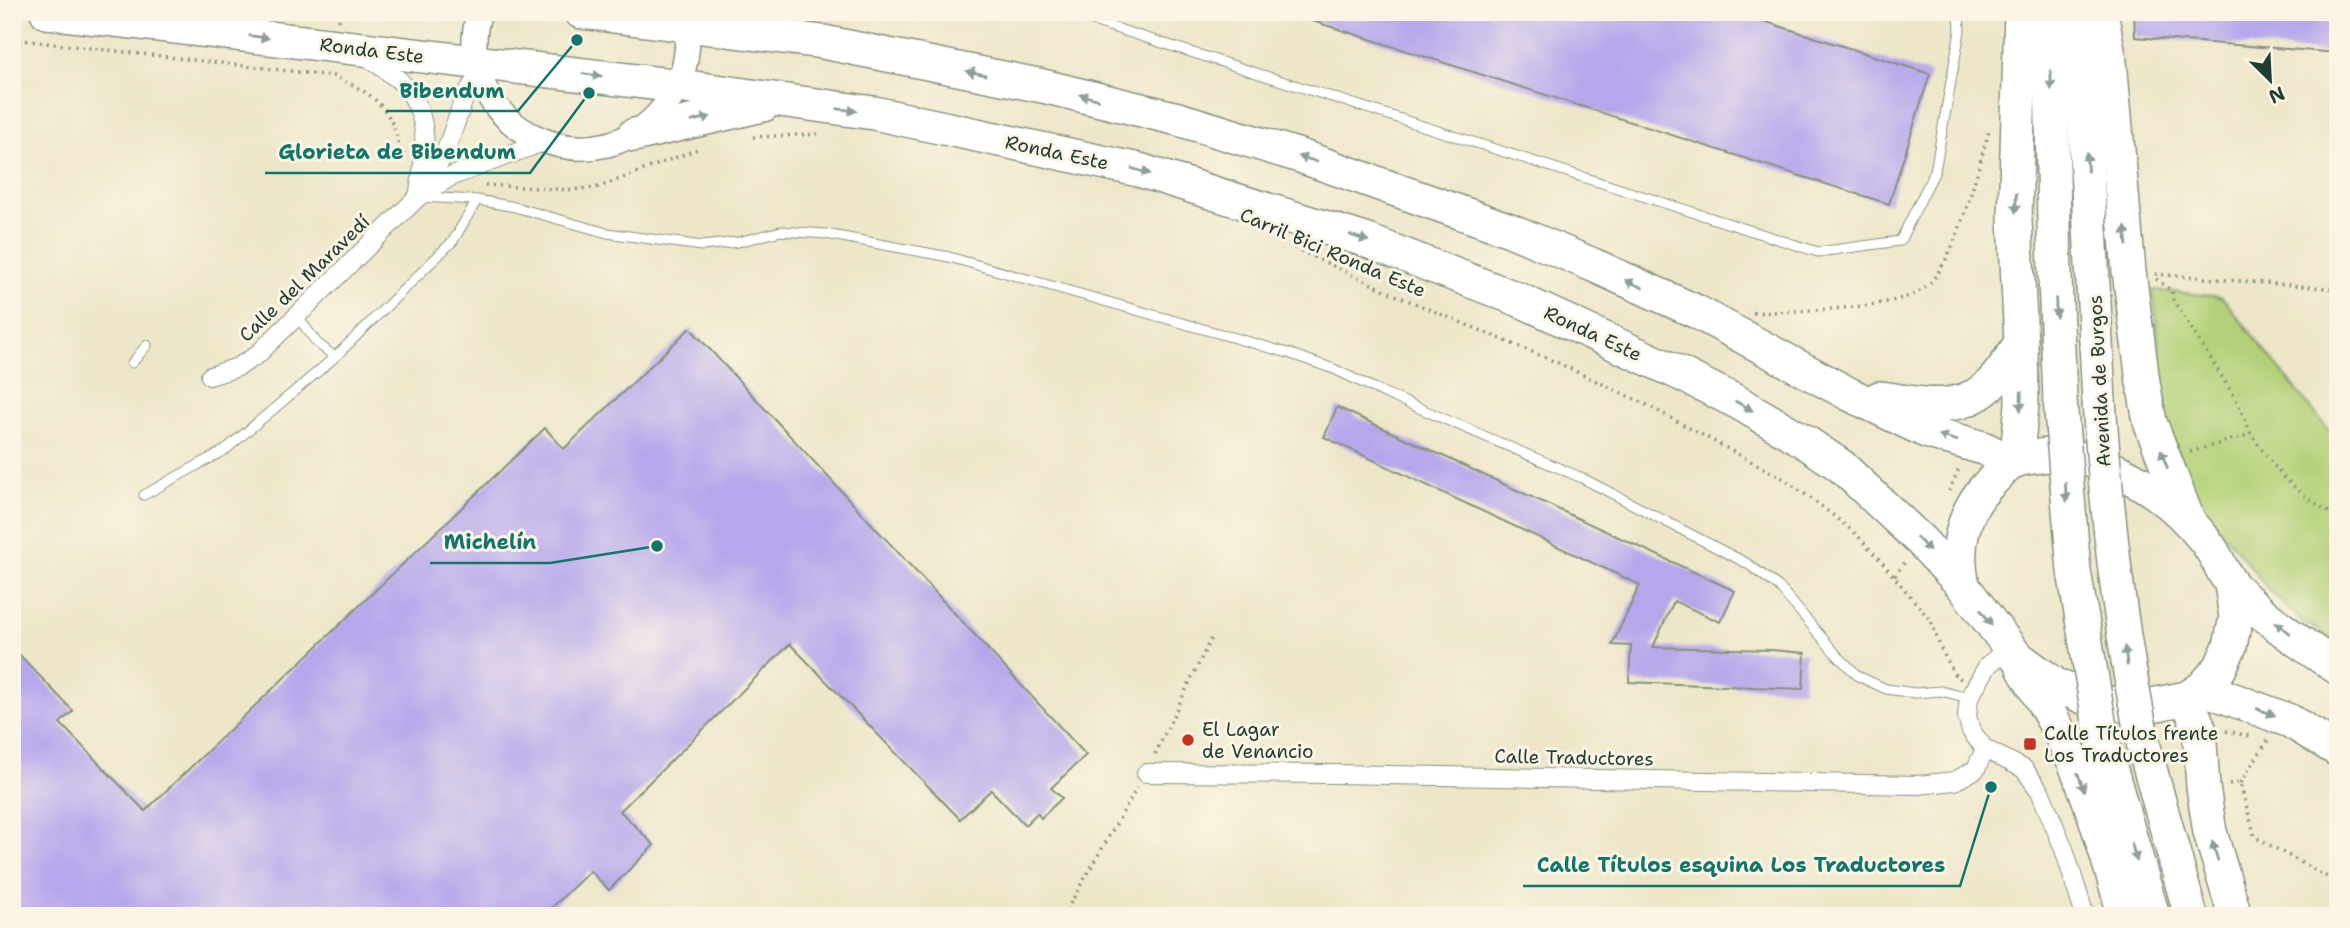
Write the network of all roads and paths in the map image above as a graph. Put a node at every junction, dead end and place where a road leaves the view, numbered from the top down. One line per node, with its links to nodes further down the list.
1 (47, 12): 15 (highway, Ronda Este, one-way to 15)
2 (479, 12): 17 (street)
3 (581, 12): 12 (highway)
4 (778, 12): 14 (highway)
5 (1065, 12): 6 (lane)
6 (1959, 12)
7 (2021, 12): 32 (highway, one-way to 32)
8 (2049, 12): 66 (highway, Avenida de Burgos, one-way to 66, bridge)
9 (2079, 12): 67 (highway, Avenida de Burgos, one-way to 9, bridge)
10 (2101, 12): 16 (highway)
11 (2108, 12): 16 (street)
12 (685, 18): 14 (highway); 18 (street)
13 (12, 39): 25 (path)
14 (807, 40): 37 (highway, one-way to 14)
15 (355, 47): 17 (highway, Ronda Este); 27 (street)
16 (2110, 61): 45 (highway, one-way to 16)
17 (477, 68): 18 (highway, Ronda Este, one-way to 18); 23 (street); 27 (street, Calle del Maravedí)
18 (678, 86): 19 (highway, Ronda Este); 21 (street)
19 (779, 101): 21 (highway, one-way to 19); 46 (highway, Ronda Este, one-way to 46)
20 (831, 134): 22 (path)
21 (634, 135): 23 (street)
22 (744, 137)
23 (543, 142): 27 (street, Calle del Maravedí)
24 (699, 149): 26 (path)
25 (400, 152)
26 (481, 184)
27 (418, 197): 28 (lane); 31 (street, Calle del Maravedí)
28 (477, 200): 34 (lane); 54 (lane)
29 (1284, 244): 47 (path, Carril Bici Ronda Este)
30 (2338, 289): 38 (path)
31 (297, 316): 34 (lane); 36 (street, Calle del Maravedí)
32 (2021, 343): 37 (highway); 41 (highway, one-way to 41)
33 (147, 345): 35 (lane)
34 (335, 357): 42 (lane)
35 (132, 363)
36 (210, 376)
37 (1849, 394): 39 (highway, one-way to 37)
38 (2251, 434): 40 (path); 44 (path)
39 (1970, 444): 41 (highway); 43 (path)
40 (2193, 451)
41 (2016, 461): 45 (highway); 49 (highway, Ronda Este)
42 (144, 495)
43 (1946, 496)
44 (2338, 519)
45 (2189, 522): 48 (highway)
46 (1921, 541): 47 (path); 49 (highway, Ronda Este, one-way to 49)
47 (1895, 576): 52 (path, Carril Bici Ronda Este)
48 (2231, 584): 51 (highway, one-way to 48); 53 (highway)
49 (1963, 586): 50 (highway, Ronda Este, one-way to 50)
50 (2012, 652): 53 (highway, Ronda Este); 54 (street); 65 (highway, one-way to 65)
51 (2338, 668)
52 (1955, 676)
53 (2195, 693): 55 (highway, one-way to 55); 62 (highway)
54 (1969, 698): 58 (street)
55 (2282, 718): 59 (highway); 61 (path)
56 (2214, 729): 57 (path)
57 (2254, 738)
58 (1985, 749): 60 (street, Calle Traductores); 64 (street)
59 (2338, 750)
60 (1146, 773)
61 (2241, 783): 62 (path); 63 (path)
62 (2203, 787): 68 (highway, one-way to 62)
63 (2338, 883)
64 (2085, 916)
65 (2125, 916)
66 (2153, 916)
67 (2192, 916)
68 (2235, 916)

